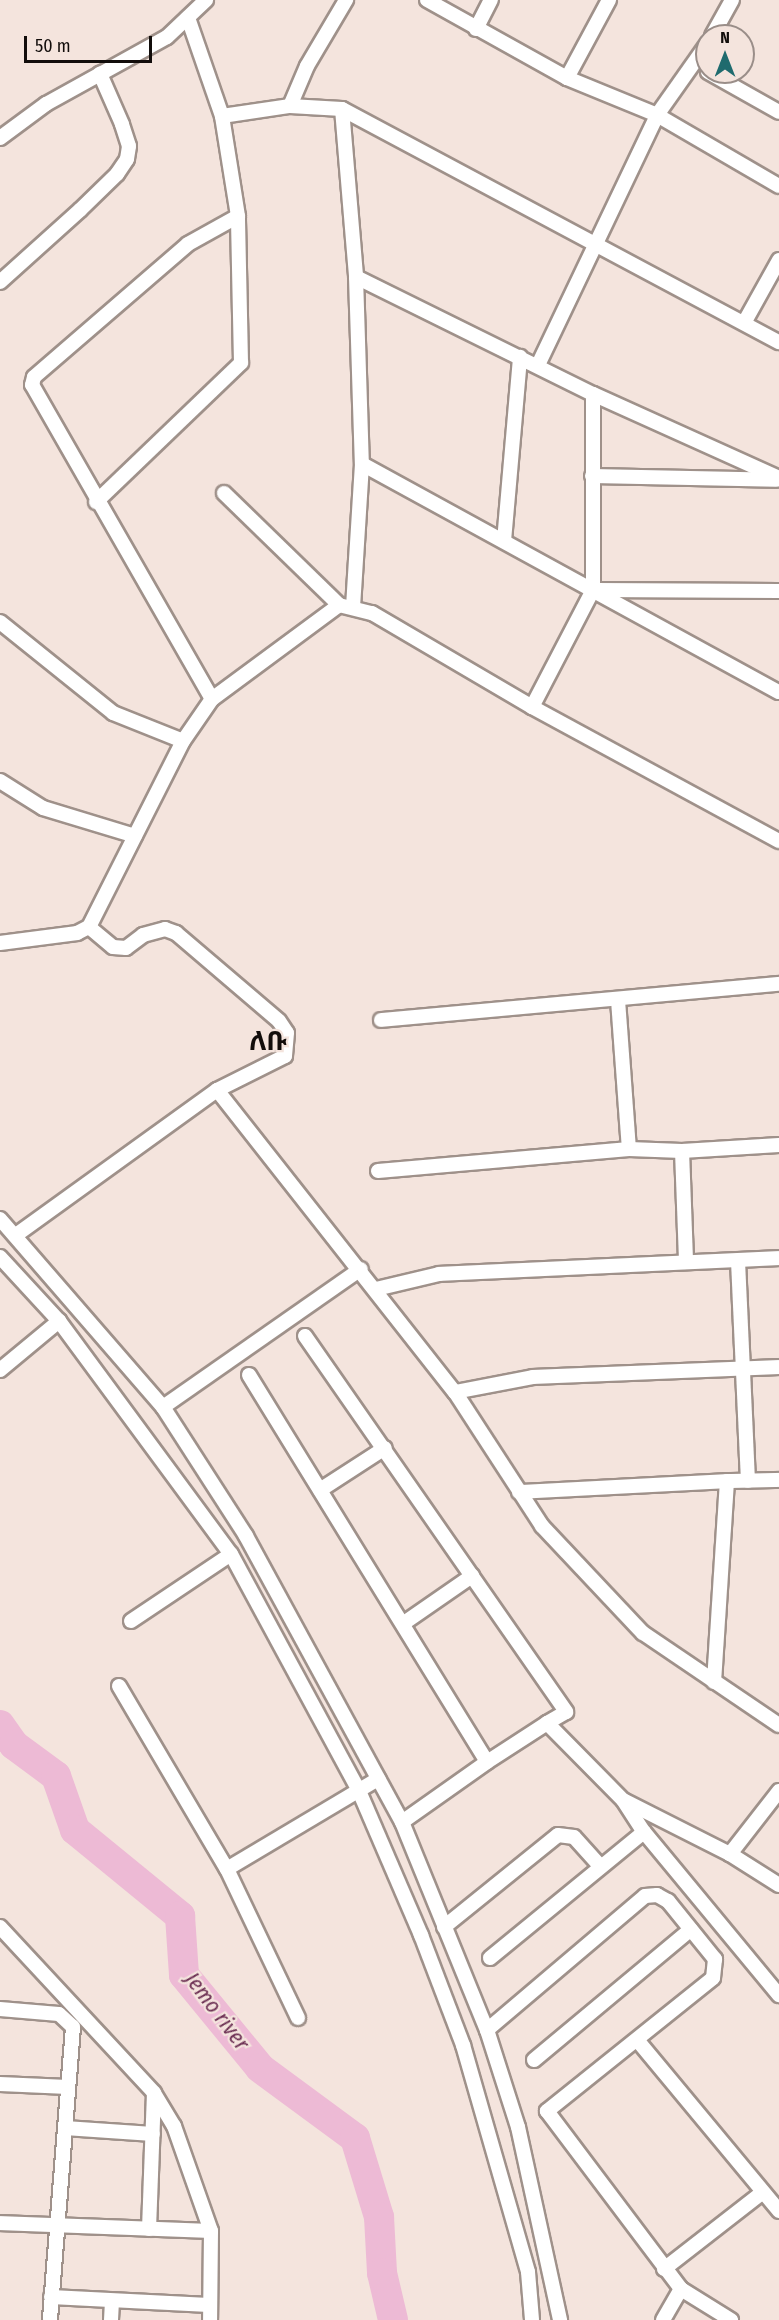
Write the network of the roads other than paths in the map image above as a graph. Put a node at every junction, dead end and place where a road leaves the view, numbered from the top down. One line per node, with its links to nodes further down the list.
1 (206, 0): 7 (street)
2 (346, 0): 14 (street)
3 (427, 0): 9 (street)
4 (491, 0): 9 (street)
5 (609, 0): 11 (street)
6 (732, 0): 8 (street)
7 (188, 18): 10 (street); 18 (street)
8 (719, 24)
9 (476, 29): 11 (street)
10 (100, 74): 19 (street); 25 (street)
11 (567, 78): 17 (street)
12 (695, 78): 17 (street)
13 (730, 84): 16 (street)
14 (290, 106): 15 (street); 18 (street)
15 (342, 110): 22 (street); 24 (street)
16 (779, 112)
17 (657, 115): 20 (street); 22 (street)
18 (222, 116): 21 (street)
19 (0, 138)
20 (779, 186)
21 (238, 216): 35 (street); 35 (street)
22 (596, 245): 26 (street); 29 (street)
23 (779, 260): 26 (street)
24 (356, 278): 28 (street); 31 (street)
25 (0, 282)
26 (744, 323): 27 (street)
27 (779, 342)
28 (520, 357): 29 (street); 36 (street)
29 (538, 365): 30 (street)
30 (593, 394): 32 (street); 33 (street)
31 (362, 464): 36 (street); 39 (street)
32 (592, 476): 33 (street); 37 (street)
33 (779, 479)
34 (224, 493): 39 (street)
35 (96, 502): 42 (street)
36 (504, 542): 37 (street)
37 (593, 590): 38 (street); 41 (street); 43 (street)
38 (779, 591)
39 (346, 605): 42 (street); 43 (street)
40 (0, 622): 44 (street)
41 (779, 692)
42 (212, 699): 44 (street)
43 (532, 707): 47 (street)
44 (183, 741): 46 (street)
45 (0, 781): 46 (street)
46 (135, 836): 48 (street)
47 (779, 841)
48 (89, 927): 49 (street); 53 (street)
49 (0, 943)
50 (779, 984): 51 (street)
51 (618, 1000): 52 (street); 55 (street)
52 (381, 1020)
53 (217, 1090): 59 (street); 64 (street)
54 (779, 1145): 56 (street)
55 (629, 1149): 56 (street); 57 (street)
56 (682, 1151): 63 (street)
57 (378, 1171)
58 (0, 1220): 59 (street)
59 (16, 1235): 73 (street)
60 (779, 1258): 62 (street)
61 (1, 1259): 66 (street)
62 (738, 1261): 63 (street); 69 (street)
63 (686, 1262): 65 (street)
64 (361, 1269): 65 (street); 73 (street)
65 (376, 1289): 72 (street)
66 (59, 1321): 70 (street); 80 (street)
67 (305, 1336): 74 (street)
68 (779, 1367): 69 (street)
69 (743, 1368): 72 (street); 77 (street)
70 (0, 1370)
71 (249, 1375): 78 (street)
72 (455, 1392): 79 (street)
73 (163, 1407): 89 (street)
74 (385, 1448): 78 (street); 81 (street)
75 (779, 1480): 77 (street)
76 (727, 1481): 77 (street); 79 (street); 84 (street)
77 (748, 1481)
78 (320, 1490): 83 (street)
79 (519, 1492): 84 (street)
80 (231, 1554): 82 (street); 90 (street)
81 (472, 1576): 83 (street); 86 (street)
82 (131, 1621)
83 (404, 1623): 88 (street)
84 (714, 1682): 87 (street)
85 (119, 1686): 97 (street)
86 (547, 1723): 88 (street); 92 (street)
87 (779, 1725)
88 (487, 1762): 93 (street)
89 (378, 1779): 90 (street); 93 (street)
90 (358, 1791): 97 (street); 130 (street)
91 (779, 1791): 95 (street)
92 (623, 1800): 94 (street); 95 (street)
93 (402, 1822): 100 (street)
94 (644, 1832): 96 (street); 103 (street)
95 (730, 1854): 98 (street)
96 (600, 1866): 100 (street); 102 (street)
97 (227, 1869): 106 (street)
98 (779, 1885)
99 (0, 1927): 104 (street)
100 (444, 1927): 108 (street)
101 (691, 1929): 108 (street); 109 (street); 110 (street)
102 (490, 1958)
103 (779, 1995)
104 (72, 2002): 107 (street); 113 (street)
105 (0, 2008): 107 (street)
106 (298, 2018)
107 (68, 2019): 112 (street)
108 (487, 2030): 131 (street)
109 (638, 2041): 116 (street); 122 (street)
110 (534, 2061)
111 (0, 2084): 112 (street)
112 (68, 2087): 114 (street)
113 (154, 2093): 115 (street); 121 (street)
114 (65, 2128): 115 (street); 119 (street)
115 (153, 2134): 120 (street)
116 (763, 2192): 117 (street); 122 (street)
117 (779, 2211)
118 (0, 2223): 119 (street)
119 (56, 2224): 120 (street); 124 (street)
120 (149, 2229): 121 (street)
121 (211, 2231): 126 (street)
122 (664, 2269): 123 (street)
123 (681, 2289): 132 (street); 133 (street)
124 (51, 2297): 125 (street); 127 (street)
125 (112, 2301): 126 (street); 128 (street)
126 (209, 2305): 129 (street)
127 (50, 2320)
128 (111, 2320)
129 (210, 2320)
130 (532, 2320)
131 (560, 2320)
132 (663, 2320)
133 (731, 2320)

